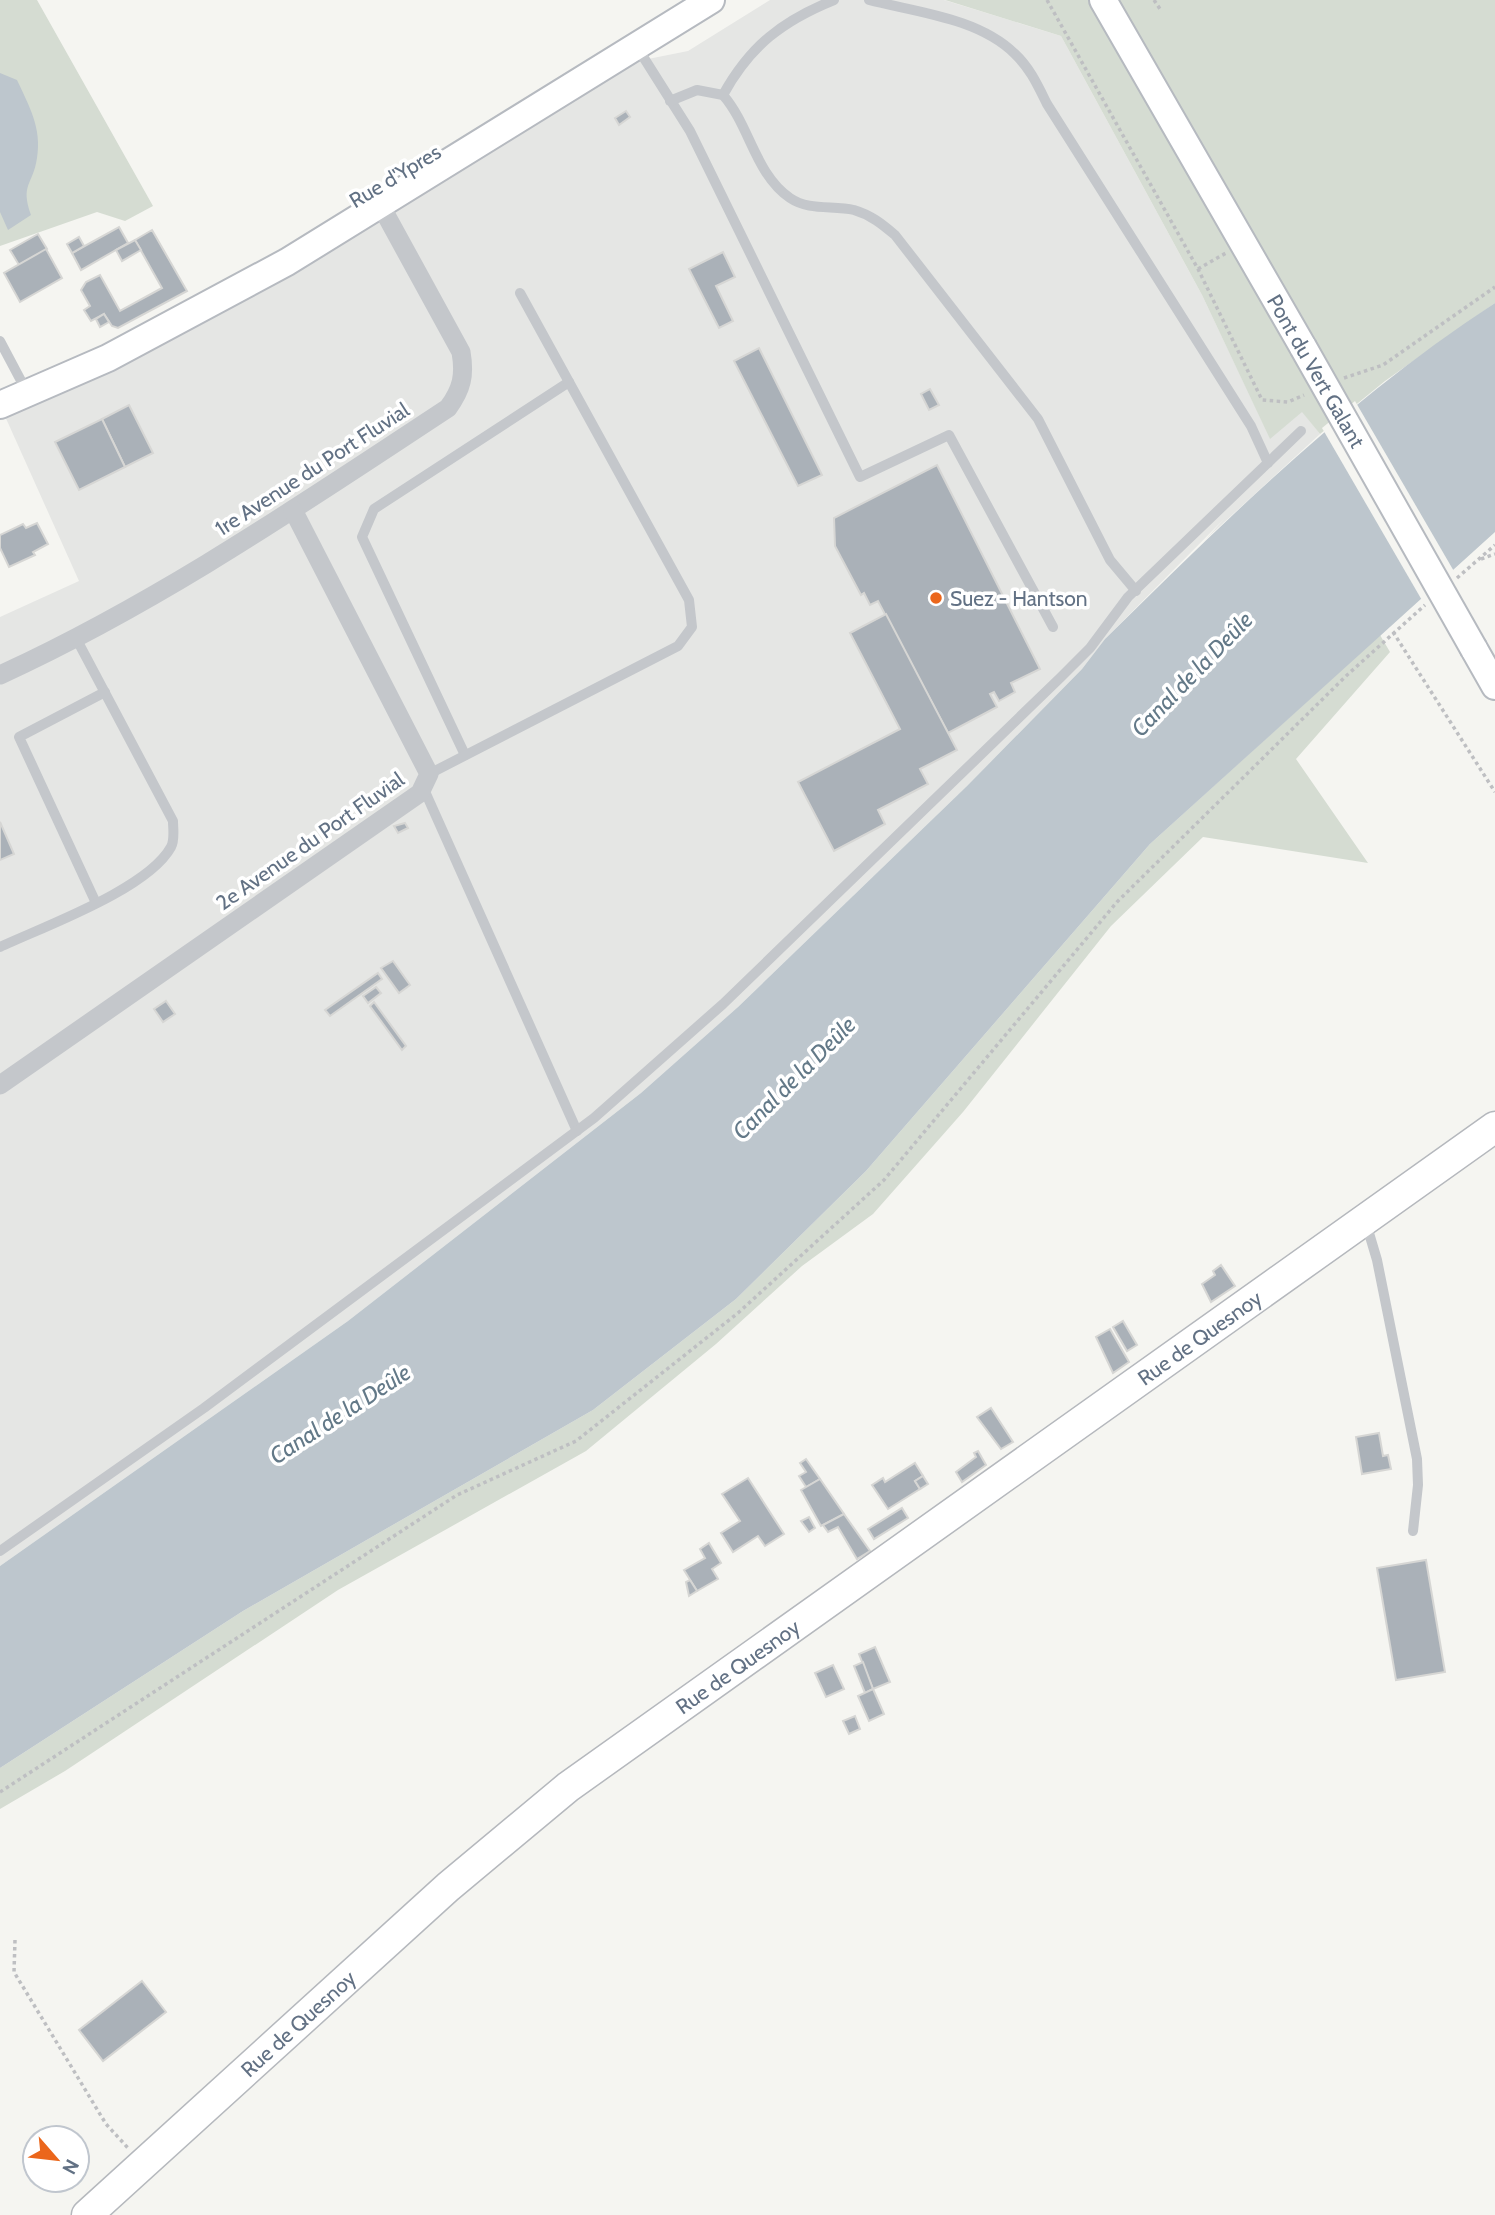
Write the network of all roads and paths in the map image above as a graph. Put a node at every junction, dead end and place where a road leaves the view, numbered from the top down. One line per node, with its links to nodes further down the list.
1 (711, 0): 8 (main road, Rue d'Ypres)
2 (834, 0): 10 (lane)
3 (869, 0): 25 (lane)
4 (1047, 0): 14 (path)
5 (1103, 0): 33 (main road, Pont du Vert Galant, bridge)
6 (1154, 0): 7 (path)
7 (1160, 9)
8 (637, 46): 9 (main road, Rue d'Ypres); 11 (lane)
9 (593, 73): 12 (main road, Rue d'Ypres); 17 (main road, Rue d'Ypres)
10 (723, 95): 11 (lane); 29 (lane)
11 (670, 101): 30 (lane)
12 (381, 206): 17 (main road, Rue d'Ypres); 26 (street, 1re Avenue du Port Fluvial)
13 (1232, 250): 14 (path)
14 (1198, 269): 22 (path)
15 (1495, 287): 19 (path)
16 (520, 293): 20 (lane)
17 (211, 301): 21 (main road, Rue d'Ypres)
18 (0, 341): 21 (lane)
19 (1383, 365)
20 (569, 382): 35 (lane); 35 (lane)
21 (27, 393): 23 (main road, Rue d'Ypres)
22 (1262, 400)
23 (0, 405)
24 (1301, 431): 25 (lane)
25 (1268, 463): 29 (lane)
26 (293, 510): 31 (street, 1re Avenue du Port Fluvial); 36 (street, 2e Avenue du Port Fluvial)
27 (1495, 554): 28 (path)
28 (1476, 562)
29 (1136, 591): 42 (lane)
30 (1053, 627)
31 (77, 640): 32 (street, 1re Avenue du Port Fluvial); 34 (lane)
32 (0, 675)
33 (1495, 686)
34 (105, 692): 38 (lane); 38 (lane)
35 (465, 755): 36 (lane)
36 (426, 781): 40 (street, 2e Avenue du Port Fluvial); 42 (lane)
37 (1494, 788): 46 (path)
38 (96, 902): 39 (lane)
39 (0, 947)
40 (0, 1085)
41 (1495, 1127): 43 (main road, Rue de Quesnoy)
42 (577, 1131): 45 (lane)
43 (1365, 1220): 44 (lane); 48 (main road, Rue de Quesnoy)
44 (1413, 1531)
45 (0, 1551)
46 (0, 1792)
47 (15, 1940): 48 (path)
48 (141, 2166): 49 (main road, Rue de Quesnoy)
49 (87, 2215)

